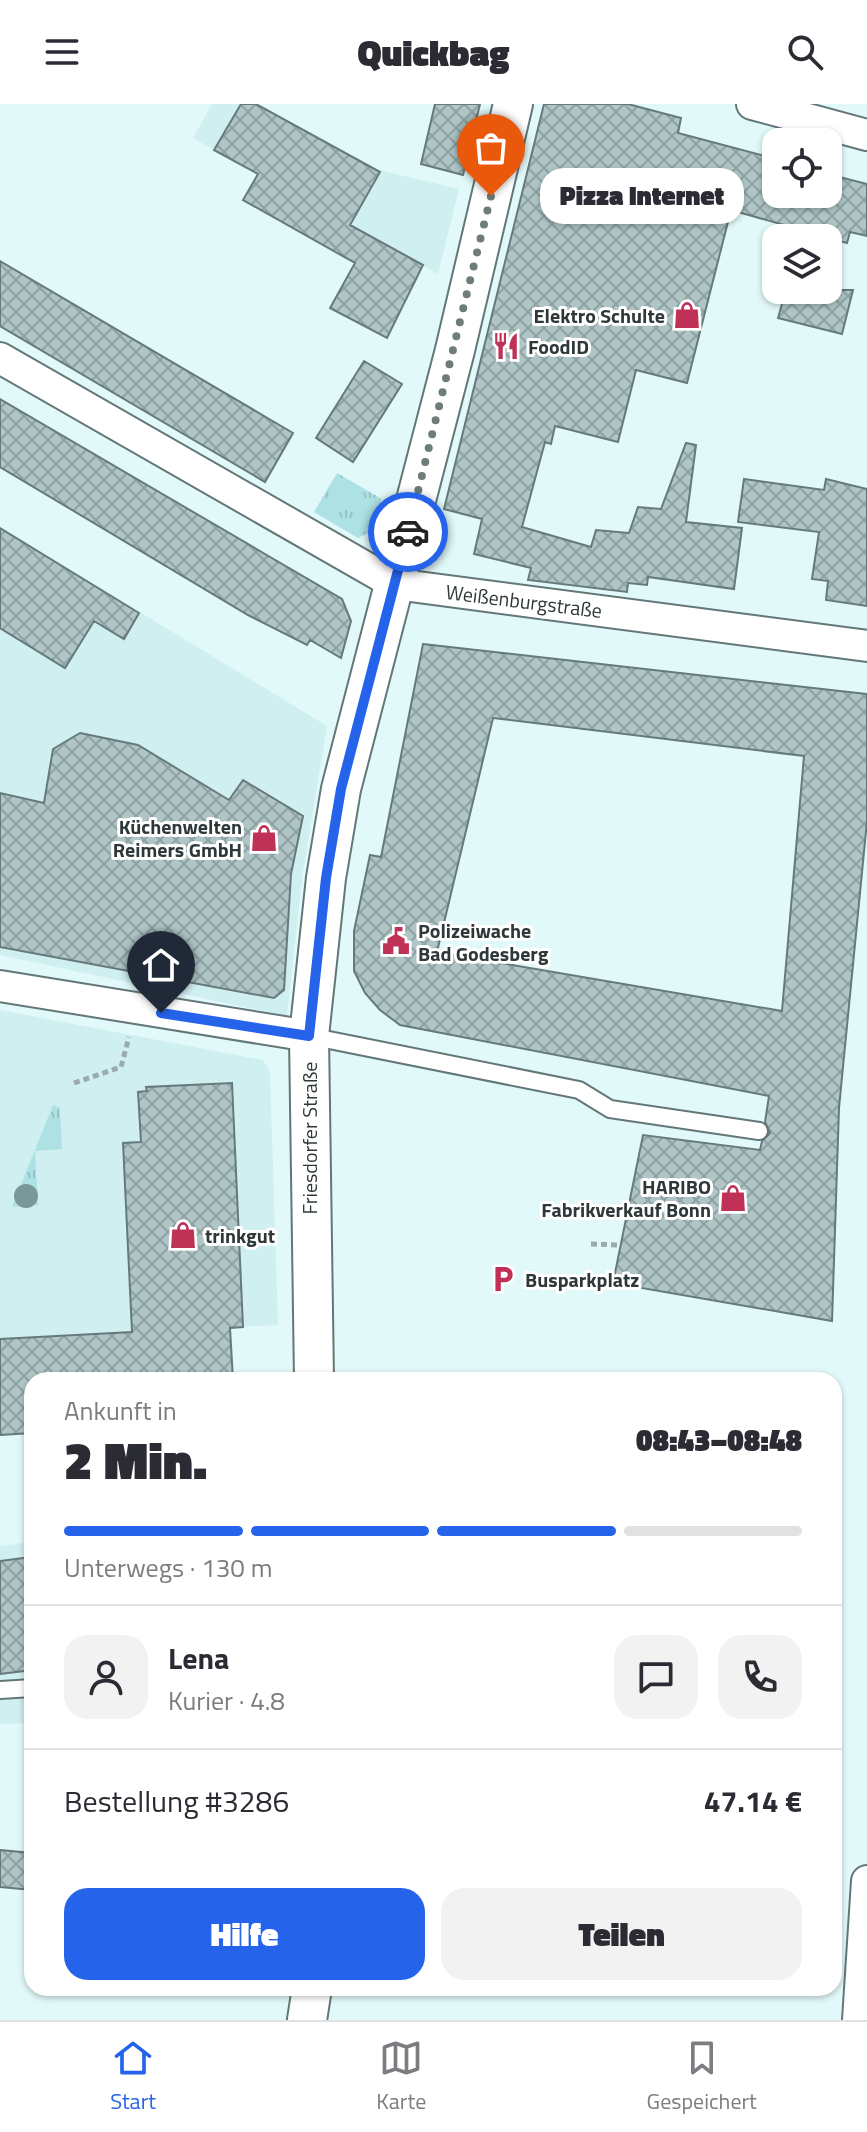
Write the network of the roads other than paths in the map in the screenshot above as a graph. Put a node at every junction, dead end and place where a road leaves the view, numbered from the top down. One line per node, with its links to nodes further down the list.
1 (513, 104): 5 (street, Friesdorfer Straße)
2 (752, 104): 3 (street)
3 (867, 135)
4 (0, 358): 5 (street, Weißenburgstraße)
5 (395, 584): 6 (street, Weißenburgstraße); 8 (street, Friesdorfer Straße)
6 (867, 646)
7 (0, 986): 8 (street)
8 (309, 1036): 9 (lane); 10 (street, Friesdorfer Straße)
9 (759, 1131)
10 (314, 1372)
11 (24, 1688): 12 (lane)
12 (0, 1690)
13 (867, 1881): 16 (street)
14 (311, 1996): 15 (street)
15 (307, 2020)
16 (858, 2020)

